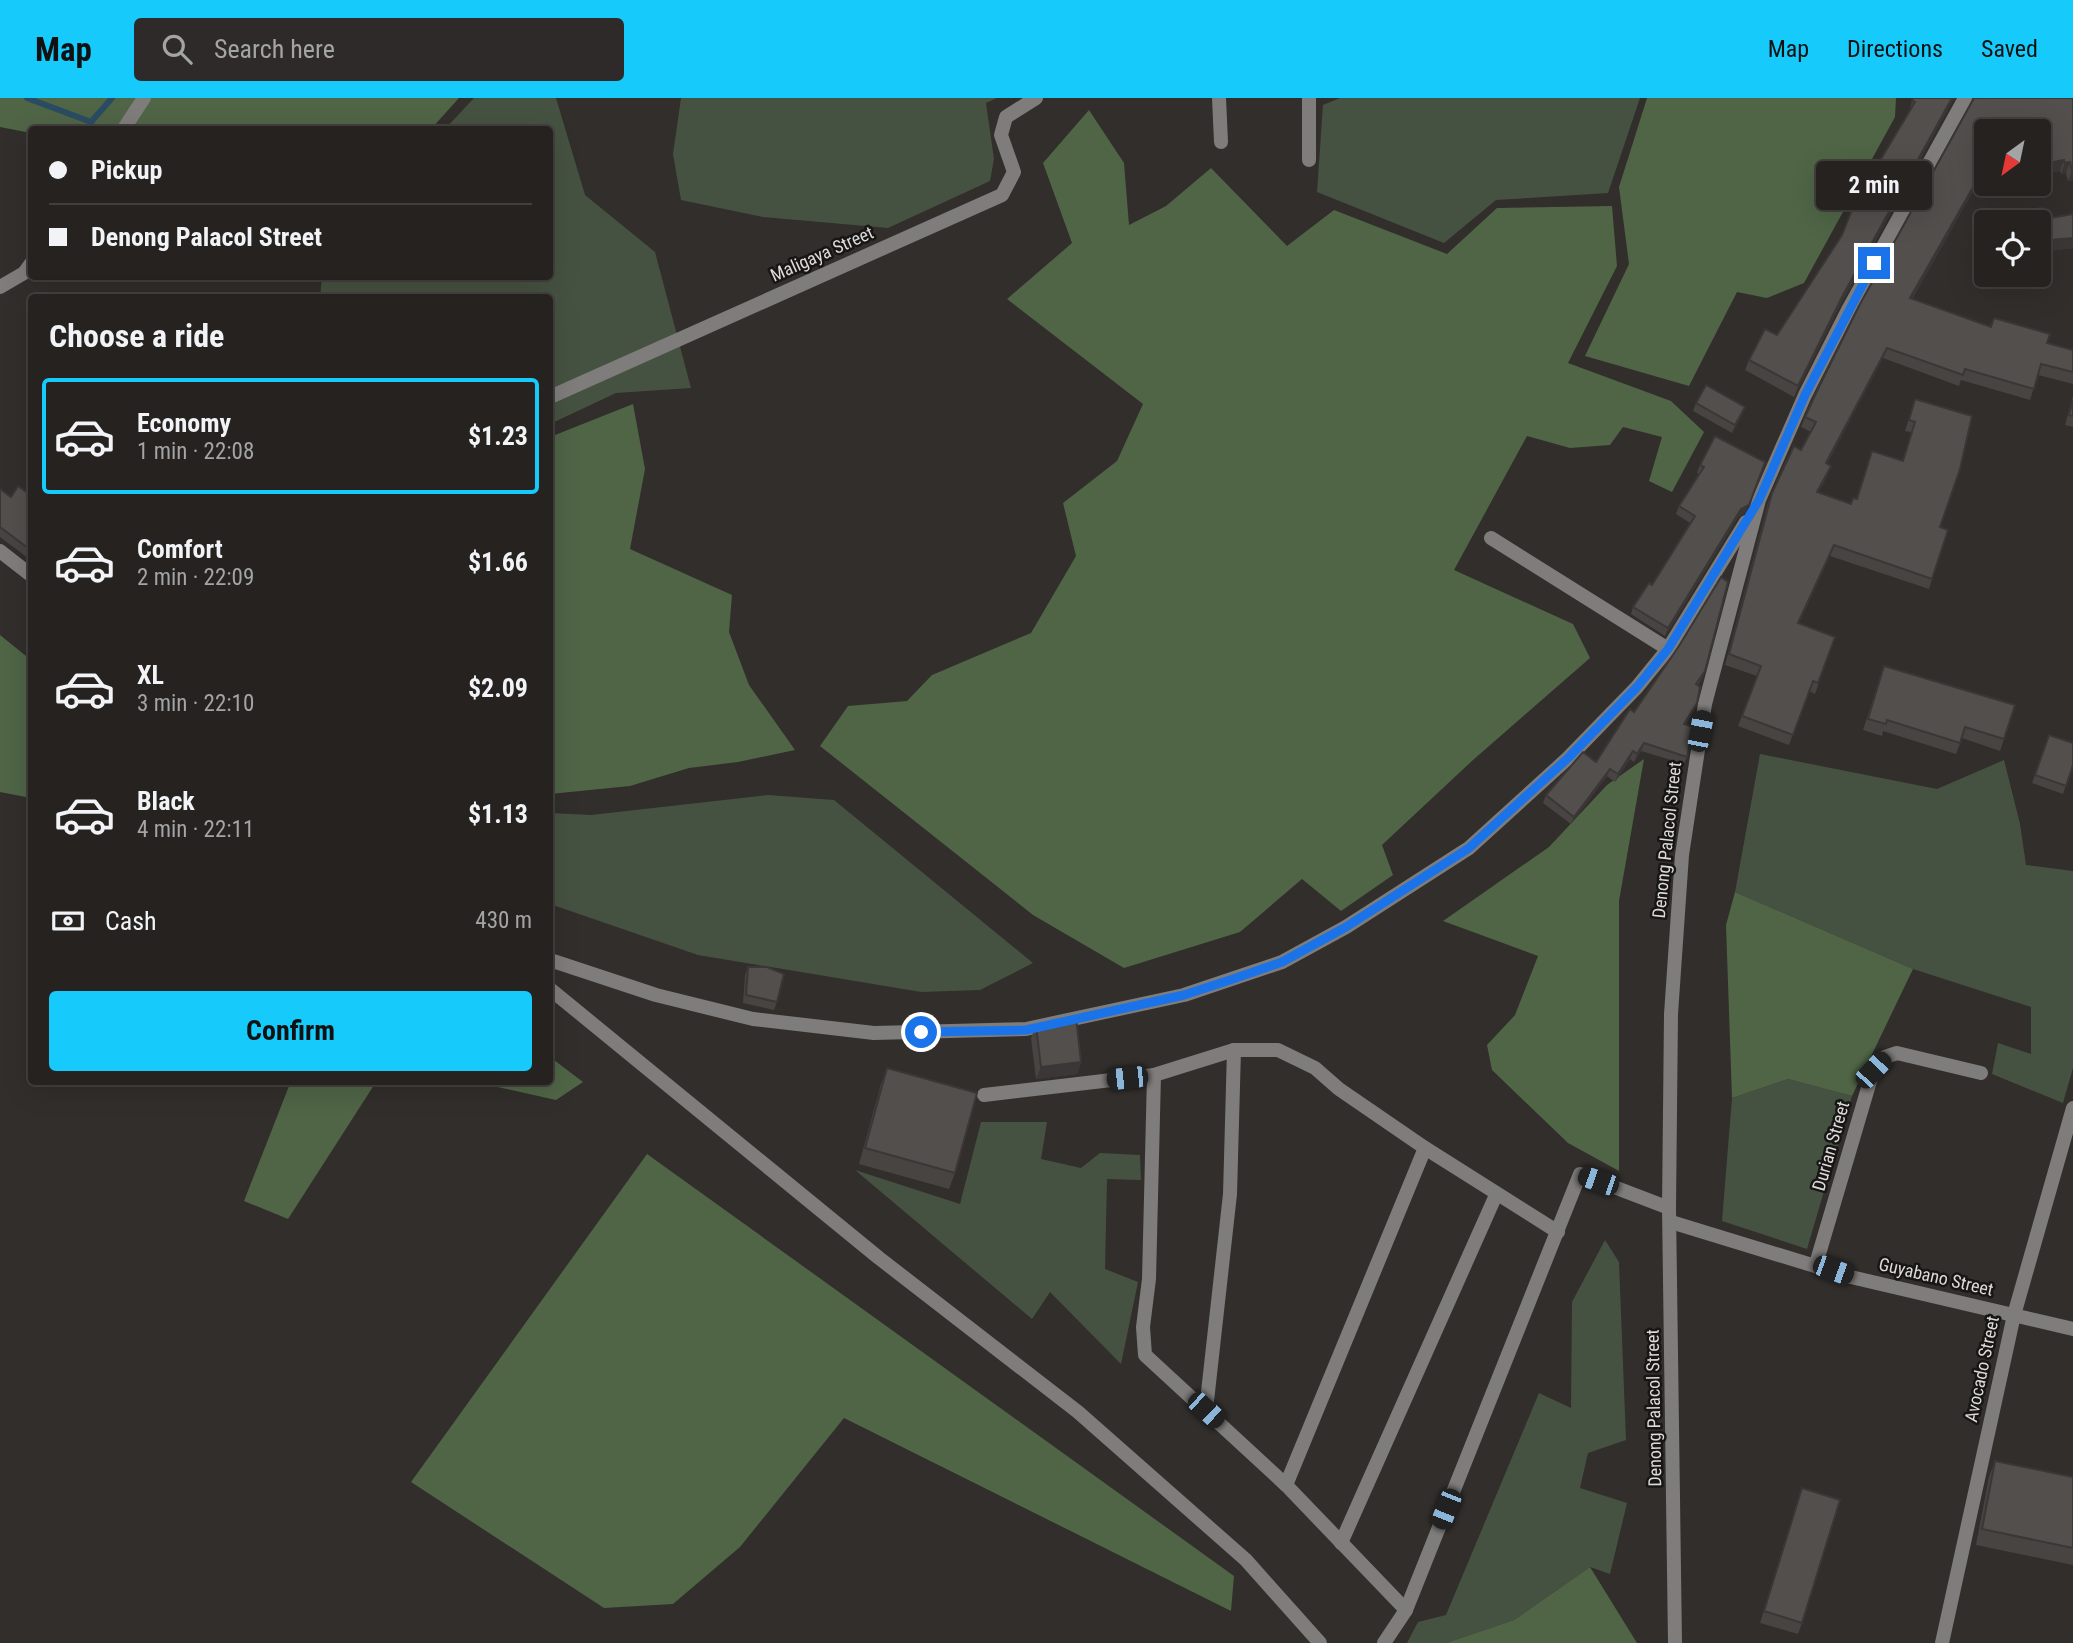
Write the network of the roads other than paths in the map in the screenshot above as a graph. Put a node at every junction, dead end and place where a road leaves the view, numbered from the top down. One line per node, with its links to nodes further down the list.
1 (144, 98): 6 (street)
2 (1036, 98): 11 (street, Maligaya Street)
3 (1219, 98): 7 (street)
4 (1309, 98): 8 (street)
5 (1965, 98): 12 (street, Denong Palacol Street)
6 (126, 126)
7 (1220, 142)
8 (1309, 160)
9 (28, 268): 10 (street)
10 (0, 287)
11 (553, 396)
12 (1759, 500): 16 (street); 26 (street, Denong Palacol Street)
13 (1490, 538): 16 (street)
14 (0, 551): 15 (street)
15 (28, 573)
16 (1668, 649): 17 (street)
17 (553, 961)
18 (553, 991): 35 (street)
19 (1234, 1050): 21 (street); 24 (street); 31 (street)
20 (1981, 1073): 28 (street, Durian Street)
21 (1154, 1075): 22 (street); 31 (street)
22 (985, 1095)
23 (2073, 1108): 29 (street, Avocado Street)
24 (1425, 1148): 25 (street); 32 (street)
25 (1496, 1195): 27 (street); 33 (street)
26 (1670, 1215): 27 (street, Guyabano Street); 28 (street, Guyabano Street); 37 (street, Denong Palacol Street)
27 (1558, 1231): 34 (street)
28 (1816, 1264): 29 (street, Guyabano Street)
29 (2014, 1315): 30 (street, Guyabano Street); 38 (street, Avocado Street)
30 (2073, 1329)
31 (1206, 1410): 32 (street)
32 (1286, 1485): 33 (street)
33 (1341, 1543): 34 (street)
34 (1406, 1610): 36 (street)
35 (1320, 1643)
36 (1384, 1643)
37 (1675, 1643)
38 (1942, 1643)

